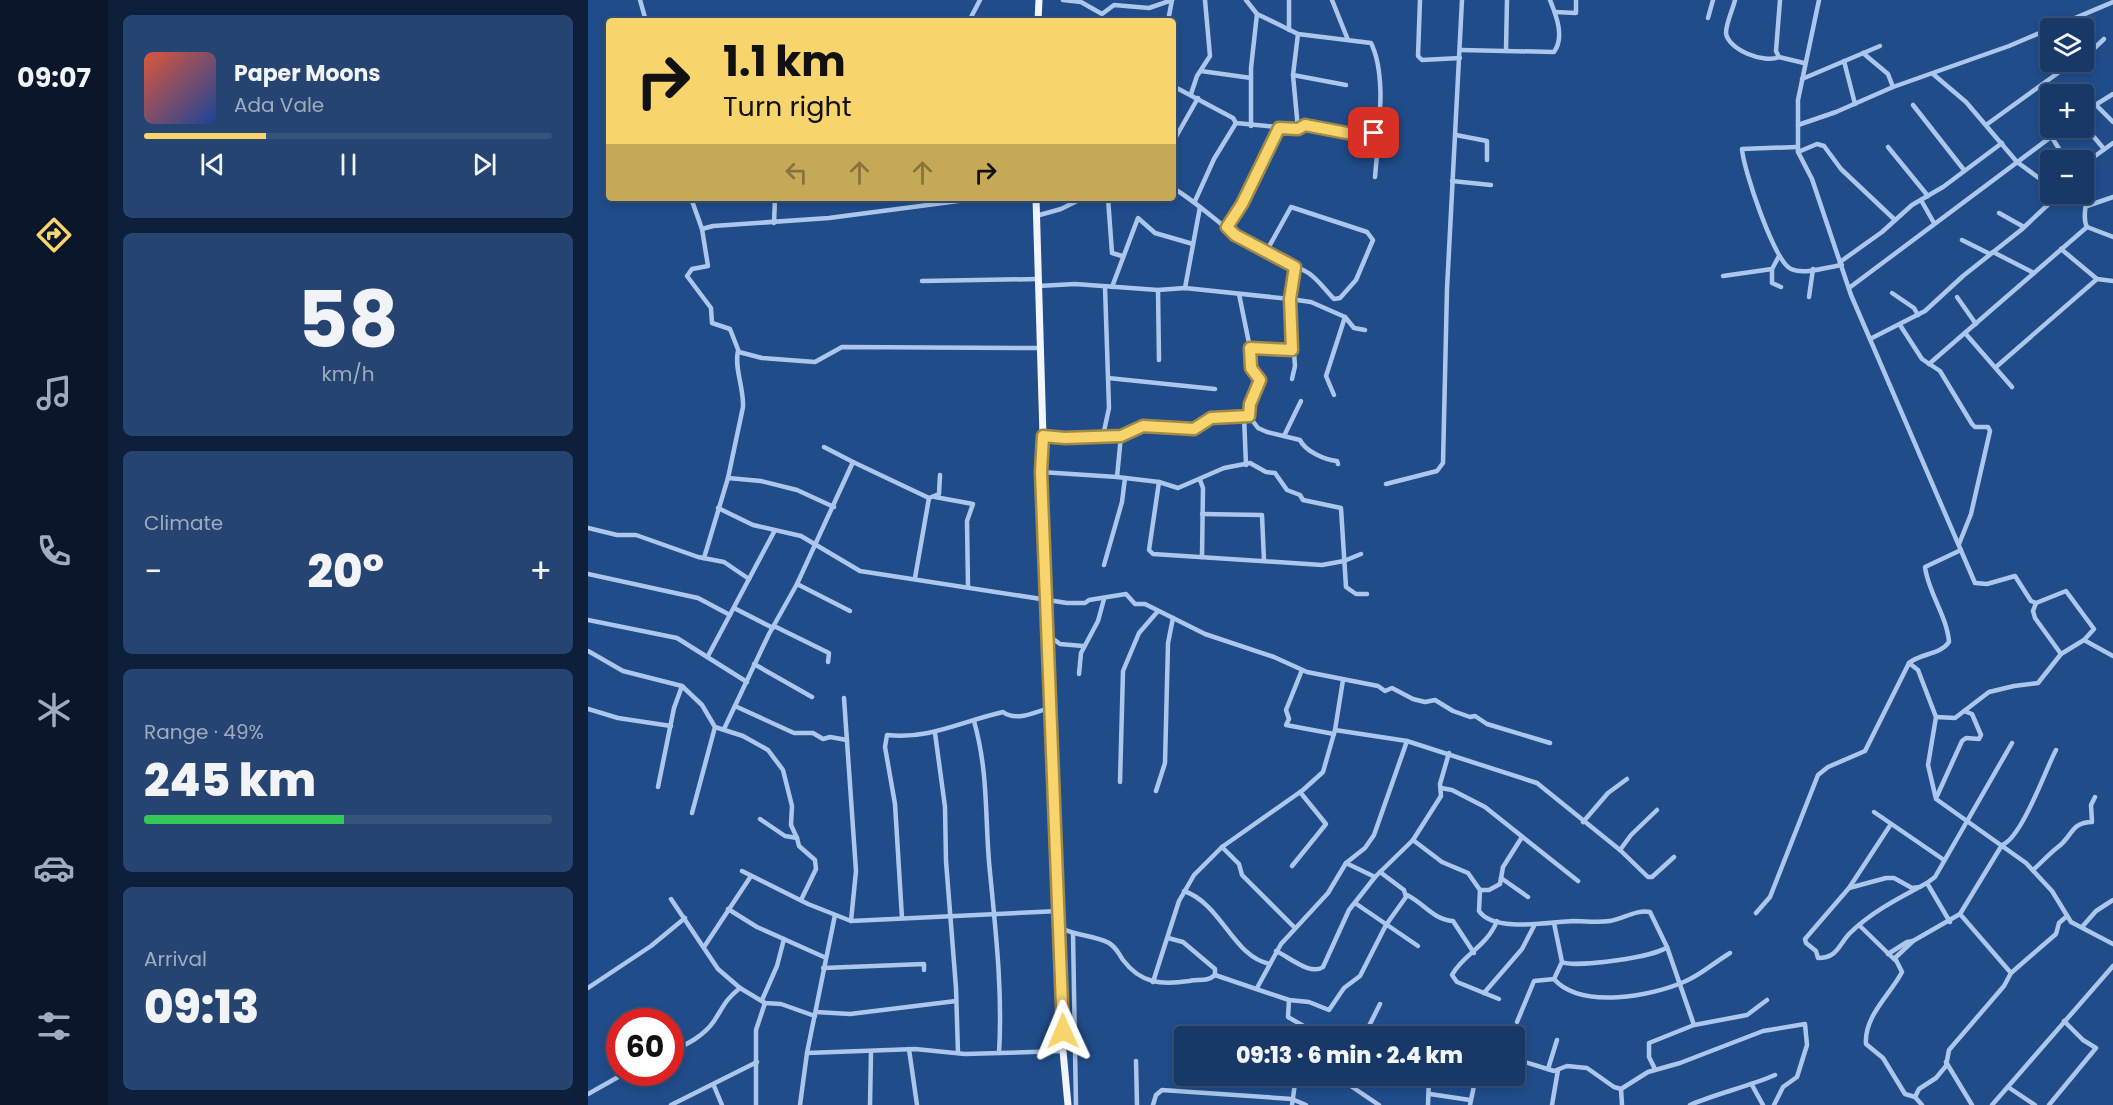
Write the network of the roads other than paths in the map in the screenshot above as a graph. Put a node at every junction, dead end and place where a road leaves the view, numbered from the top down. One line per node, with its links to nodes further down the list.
1 (640, 0): 22 (street)
2 (981, 0): 23 (street)
3 (1039, 0): 24 (main road)
4 (1063, 0): 5 (street)
5 (1172, 0): 25 (street)
6 (1206, 0): 40 (street)
7 (1246, 0): 21 (street)
8 (1289, 0): 27 (street)
9 (1332, 0): 30 (street)
10 (1420, 0): 37 (street)
11 (1462, 0): 33 (street)
12 (1507, 0): 34 (street)
13 (1550, 0): 20 (street)
14 (1576, 0): 20 (street)
15 (1713, 0): 26 (street)
16 (1735, 0): 36 (street)
17 (1780, 0): 36 (street)
18 (1819, 0): 39 (street)
19 (2113, 3): 43 (street)
20 (1555, 12): 34 (street)
21 (1257, 14): 27 (street); 44 (street)
22 (645, 18)
23 (971, 18)
24 (1038, 18)
25 (1169, 18)
26 (1708, 18)
27 (1288, 30): 28 (street)
28 (1298, 34): 30 (street); 42 (street)
29 (2104, 39): 32 (street)
30 (1348, 40): 64 (street)
31 (1880, 46): 35 (street)
32 (2094, 48)
33 (1461, 50): 34 (street); 37 (street)
34 (1506, 50)
35 (1863, 53): 38 (street); 48 (street)
36 (1779, 57): 39 (street)
37 (1460, 58): 62 (street)
38 (1844, 61): 45 (street); 52 (street)
39 (1804, 63): 45 (street)
40 (1201, 71): 44 (street); 49 (street)
41 (2059, 72): 58 (street)
42 (1293, 75): 46 (street); 61 (street)
43 (1933, 75): 48 (street); 58 (street)
44 (1251, 78): 59 (street)
45 (1802, 79): 57 (street)
46 (1346, 85)
47 (1176, 87): 49 (street)
48 (1893, 87): 52 (street)
49 (1191, 94): 51 (street)
50 (2113, 94): 54 (street)
51 (1198, 98): 56 (street); 63 (street)
52 (1855, 104): 57 (street)
53 (1913, 105): 77 (street)
54 (2096, 105): 55 (street)
55 (2113, 122)
56 (1236, 123): 59 (street); 93 (street)
57 (1798, 124): 70 (street)
58 (1986, 125): 67 (street)
59 (1251, 126): 60 (street)
60 (1279, 128): 61 (street); 103 (street)
61 (1298, 129): 64 (street)
62 (1456, 135): 75 (street); 80 (street)
63 (1176, 137)
64 (1371, 137): 78 (street)
65 (2094, 137): 71 (street)
66 (2048, 138): 76 (street)
67 (2001, 143): 72 (street); 73 (street)
68 (2113, 143): 71 (street)
69 (1888, 147): 83 (street)
70 (1797, 149): 100 (street); 114 (street); 115 (street)
71 (2104, 149): 74 (street)
72 (1990, 151): 73 (street); 77 (street)
73 (2008, 151): 76 (street)
74 (2094, 156)
75 (1487, 160)
76 (2017, 162): 79 (street); 102 (street)
77 (1964, 170): 83 (street)
78 (1375, 177)
79 (2040, 179)
80 (1452, 181): 81 (street); 172 (street)
81 (1491, 185)
82 (1176, 190): 93 (street)
83 (1928, 196): 85 (street)
84 (2113, 197): 96 (street)
85 (1921, 200): 100 (street); 102 (street)
86 (693, 201): 106 (street)
87 (775, 201): 101 (street)
88 (932, 201): 95 (street)
89 (959, 201): 95 (street)
90 (1036, 201): 99 (main road)
91 (1077, 201): 99 (street)
92 (1108, 201): 113 (street)
93 (1195, 201): 97 (street)
94 (2047, 204): 104 (street)
95 (933, 205): 101 (street)
96 (2087, 206): 105 (street)
97 (1200, 207): 103 (street); 109 (street)
98 (1999, 213): 104 (street)
99 (1036, 216): 124 (main road)
100 (1895, 220): 115 (street)
101 (774, 223): 106 (street)
102 (1934, 223): 129 (street)
103 (1227, 227): 111 (street)
104 (2024, 227): 112 (street)
105 (2087, 227): 107 (street); 110 (street)
106 (702, 229): 146 (street)
107 (2113, 237)
108 (1962, 240): 112 (street)
109 (1194, 244): 113 (street); 128 (street)
110 (2061, 249): 119 (street); 121 (street)
111 (1266, 252): 116 (street); 116 (street)
112 (1991, 253): 119 (street); 136 (street)
113 (1122, 256): 126 (street)
114 (1779, 256): 117 (street); 118 (street)
115 (1841, 264): 118 (street); 129 (street)
116 (1295, 267): 135 (street)
117 (1772, 269): 120 (street); 127 (street)
118 (1814, 269): 133 (street)
119 (2034, 273): 138 (street)
120 (1723, 276)
121 (2097, 279): 123 (street); 149 (street)
122 (922, 281): 124 (street)
123 (2113, 281)
124 (1038, 283): 125 (street); 143 (main road)
125 (1106, 287): 126 (street); 150 (street)
126 (1112, 287): 130 (street)
127 (1781, 287)
128 (1185, 288): 130 (street); 132 (street)
129 (1849, 288): 142 (street)
130 (1158, 290): 147 (street)
131 (1892, 293): 136 (street)
132 (1239, 294): 135 (street); 144 (street)
133 (1809, 297)
134 (1957, 297): 138 (street)
135 (1290, 299): 137 (street); 145 (street)
136 (1918, 315): 139 (street)
137 (1345, 317): 140 (street); 154 (street)
138 (1976, 324): 141 (street)
139 (1900, 325): 142 (street); 148 (street)
140 (1365, 330)
141 (1965, 333): 148 (street); 149 (street)
142 (1870, 339): 180 (street)
143 (1040, 348): 146 (street); 158 (main road)
144 (1250, 348): 145 (street); 156 (street)
145 (1292, 350): 151 (street)
146 (738, 351): 168 (street)
147 (1159, 360)
148 (1929, 364): 180 (street)
149 (1996, 367): 152 (street)
150 (1108, 378): 153 (street); 157 (street)
151 (1292, 379)
152 (2012, 387)
153 (1215, 389)
154 (1334, 395)
155 (1301, 401): 160 (street)
156 (1246, 416): 159 (street); 160 (street); 164 (street)
157 (1103, 435): 158 (street); 159 (street)
158 (1043, 436): 165 (main road)
159 (1121, 436): 167 (street)
160 (1284, 436): 163 (street)
161 (824, 447): 162 (street)
162 (853, 462): 174 (street); 175 (street)
163 (1338, 464)
164 (1246, 465): 170 (street); 187 (street)
165 (1041, 472): 167 (street); 195 (main road)
166 (940, 475): 173 (street)
167 (1117, 477): 169 (street)
168 (728, 478): 175 (street); 176 (street)
169 (1125, 478): 171 (street); 188 (street)
170 (1200, 480): 171 (street); 177 (street)
171 (1159, 482): 184 (street)
172 (1386, 484)
173 (936, 497): 174 (street); 193 (street)
174 (929, 498): 190 (street)
175 (834, 507): 181 (street)
176 (718, 508): 179 (street); 185 (street)
177 (1202, 514): 184 (street); 186 (street)
178 (588, 528): 185 (street)
179 (774, 532): 181 (street); 191 (street)
180 (1959, 544): 182 (street)
181 (815, 546): 190 (street); 192 (street)
182 (1961, 550): 197 (street); 213 (street)
183 (1361, 554): 187 (street)
184 (1202, 557): 186 (street)
185 (704, 558): 191 (street)
186 (1264, 561): 187 (street)
187 (1344, 561): 194 (street)
188 (1104, 565)
189 (588, 574): 201 (street)
190 (915, 578): 193 (street)
191 (749, 579): 198 (street)
192 (797, 584): 200 (street); 204 (street)
193 (968, 586): 195 (street)
194 (1367, 594)
195 (1047, 598): 196 (street); 205 (main road)
196 (1104, 599): 199 (street); 207 (street)
197 (2036, 603): 206 (street); 209 (street)
198 (734, 608): 201 (street); 204 (street)
199 (1158, 611): 202 (street); 240 (street)
200 (850, 612)
201 (730, 615): 210 (street)
202 (1173, 618): 215 (street); 243 (street)
203 (588, 620): 210 (street)
204 (773, 627): 212 (street); 214 (street)
205 (1048, 635): 207 (street); 223 (main road)
206 (2084, 640): 209 (street); 211 (street)
207 (1083, 646): 216 (street)
208 (588, 651): 219 (street)
209 (2061, 654): 225 (street)
210 (708, 656): 218 (street)
211 (2113, 656)
212 (828, 662)
213 (1909, 663): 226 (street); 285 (street)
214 (754, 664): 218 (street); 220 (street)
215 (1302, 670): 217 (street); 231 (street)
216 (1079, 674)
217 (1342, 680): 231 (street); 235 (street)
218 (747, 682): 222 (street)
219 (682, 686): 228 (street); 229 (street)
220 (812, 697)
221 (844, 698): 233 (street)
222 (735, 706): 230 (street); 233 (street)
223 (1051, 707): 227 (street); 283 (main road)
224 (588, 709): 228 (street)
225 (1964, 711): 226 (street); 246 (street)
226 (1936, 717): 246 (street)
227 (974, 722): 232 (street); 284 (street)
228 (671, 726): 241 (street)
229 (715, 727): 230 (street); 249 (street)
230 (724, 729): 255 (street)
231 (1334, 732): 234 (street); 244 (street)
232 (935, 733): 288 (street); 291 (street)
233 (847, 740): 292 (street)
234 (1407, 741): 238 (street); 262 (street)
235 (1550, 743)
236 (2012, 743): 252 (street)
237 (2056, 750): 257 (street)
238 (1449, 753): 242 (street); 251 (street)
239 (1628, 779): 251 (street)
240 (1120, 782)
241 (658, 787)
242 (1441, 788): 254 (street); 256 (street)
243 (1156, 791)
244 (1300, 792): 258 (street); 263 (street)
245 (2095, 797): 264 (street)
246 (1936, 799): 252 (street)
247 (1657, 810): 259 (street)
248 (1874, 812): 253 (street)
249 (692, 813)
250 (760, 819): 255 (street)
251 (1584, 822): 259 (street)
252 (1967, 823): 257 (street); 261 (street)
253 (1891, 824): 261 (street); 273 (street)
254 (1522, 837): 269 (street); 270 (street)
255 (797, 838): 279 (street)
256 (1413, 840): 266 (street); 274 (street)
257 (2002, 846): 264 (street); 286 (street)
258 (1222, 847): 275 (street); 301 (street)
259 (1620, 850): 260 (street)
260 (1674, 857)
261 (1944, 860): 271 (street)
262 (1346, 863): 268 (street); 301 (street)
263 (1292, 866)
264 (2033, 870): 289 (street)
265 (742, 871): 267 (street)
266 (1380, 872): 268 (street); 276 (street)
267 (751, 876): 279 (street); 282 (street)
268 (1375, 877): 281 (street)
269 (1501, 878): 274 (street); 277 (street)
270 (1578, 881)
271 (1927, 883): 272 (street); 294 (street)
272 (1920, 887): 273 (street); 297 (street)
273 (1849, 888): 297 (street)
274 (1480, 890): 293 (street)
275 (1184, 891): 303 (street); 317 (street)
276 (1407, 895): 296 (street); 311 (street)
277 (1528, 897)
278 (671, 899): 290 (street)
279 (801, 900): 287 (street)
280 (2113, 900): 299 (street)
281 (1356, 903): 296 (street); 310 (street)
282 (728, 909): 304 (street); 308 (street)
283 (1059, 911): 284 (street); 300 (main road)
284 (993, 912): 288 (street); 349 (street)
285 (1756, 914)
286 (1960, 914): 294 (street); 321 (street)
287 (835, 915): 292 (street); 314 (street)
288 (950, 915): 291 (street); 333 (street)
289 (2067, 916): 299 (street); 321 (street)
290 (685, 918): 308 (street); 326 (street)
291 (902, 918): 292 (street)
292 (851, 921)
293 (1497, 921): 298 (street); 311 (street)
294 (1950, 922): 305 (street)
295 (1554, 924): 298 (street); 309 (street); 316 (street)
296 (1386, 925): 307 (street); 331 (street)
297 (1859, 925): 313 (street)
298 (1534, 926): 329 (street)
299 (2082, 927): 306 (street)
300 (1060, 928): 302 (street); 346 (main road)
301 (1295, 928): 310 (street)
302 (1073, 934): 324 (street); 379 (street)
303 (1168, 938): 322 (street); 324 (street)
304 (784, 939): 314 (street); 334 (street)
305 (1913, 941): 313 (street); 315 (street)
306 (2113, 944)
307 (1418, 946)
308 (704, 947): 327 (street)
309 (1667, 947): 316 (street); 325 (street)
310 (1276, 951): 317 (street)
311 (1474, 953): 329 (street)
312 (1730, 953): 325 (street)
313 (1888, 954): 315 (street)
314 (825, 957): 319 (street)
315 (1895, 960): 369 (street)
316 (1562, 962): 323 (street)
317 (1270, 964): 328 (street)
318 (2113, 966): 337 (street)
319 (823, 968): 320 (street); 336 (street)
320 (924, 970)
321 (2011, 973): 353 (street)
322 (1215, 975): 324 (street); 328 (street)
323 (1554, 979): 325 (street); 338 (street)
324 (1153, 982)
325 (1679, 983): 339 (street)
326 (588, 988)
327 (740, 988): 334 (street); 343 (street)
328 (1257, 988): 331 (street)
329 (1484, 993): 330 (street)
330 (1500, 999)
331 (1290, 1000): 340 (street)
332 (1767, 1000): 339 (street)
333 (956, 1001): 336 (street); 348 (street)
334 (763, 1002): 336 (street); 351 (street)
335 (1380, 1004): 341 (street)
336 (815, 1014): 347 (street)
337 (2064, 1021): 365 (street); 394 (street)
338 (1517, 1022)
339 (1694, 1025): 355 (street)
340 (1302, 1026)
341 (1369, 1026)
342 (1557, 1040): 354 (street)
343 (684, 1045)
344 (909, 1049): 345 (street); 348 (street); 377 (street)
345 (871, 1052): 347 (street); 376 (street)
346 (1063, 1052): 349 (street); 378 (main road)
347 (807, 1053): 375 (street)
348 (958, 1053): 349 (street)
349 (999, 1053)
350 (1136, 1061): 380 (street)
351 (757, 1062): 360 (street); 374 (street)
352 (1525, 1062): 354 (street)
353 (1946, 1062): 369 (street); 391 (street)
354 (1548, 1069): 356 (street)
355 (1655, 1069): 366 (street); 389 (street)
356 (1558, 1070): 366 (street); 385 (street)
357 (1775, 1075): 359 (street)
358 (606, 1084): 367 (street)
359 (1752, 1085): 387 (street); 388 (street)
360 (714, 1086): 372 (street); 373 (street)
361 (1294, 1086): 370 (street)
362 (1351, 1086): 383 (street)
363 (1430, 1086): 368 (street)
364 (1474, 1086): 371 (street)
365 (2008, 1087): 392 (street); 393 (street)
366 (1621, 1089): 386 (street)
367 (588, 1094)
368 (1430, 1094): 371 (street); 384 (street)
369 (1915, 1097): 390 (street)
370 (1292, 1102): 381 (street); 382 (street)
371 (1470, 1102)
372 (671, 1105)
373 (722, 1105)
374 (756, 1105)
375 (800, 1105)
376 (870, 1105)
377 (917, 1105)
378 (1068, 1105)
379 (1076, 1105)
380 (1137, 1105)
381 (1153, 1105)
382 (1306, 1105)
383 (1379, 1105)
384 (1428, 1105)
385 (1552, 1105)
386 (1622, 1105)
387 (1690, 1105)
388 (1763, 1105)
389 (1774, 1105)
390 (1922, 1105)
391 (1972, 1105)
392 (1992, 1105)
393 (2036, 1105)
394 (2049, 1105)

